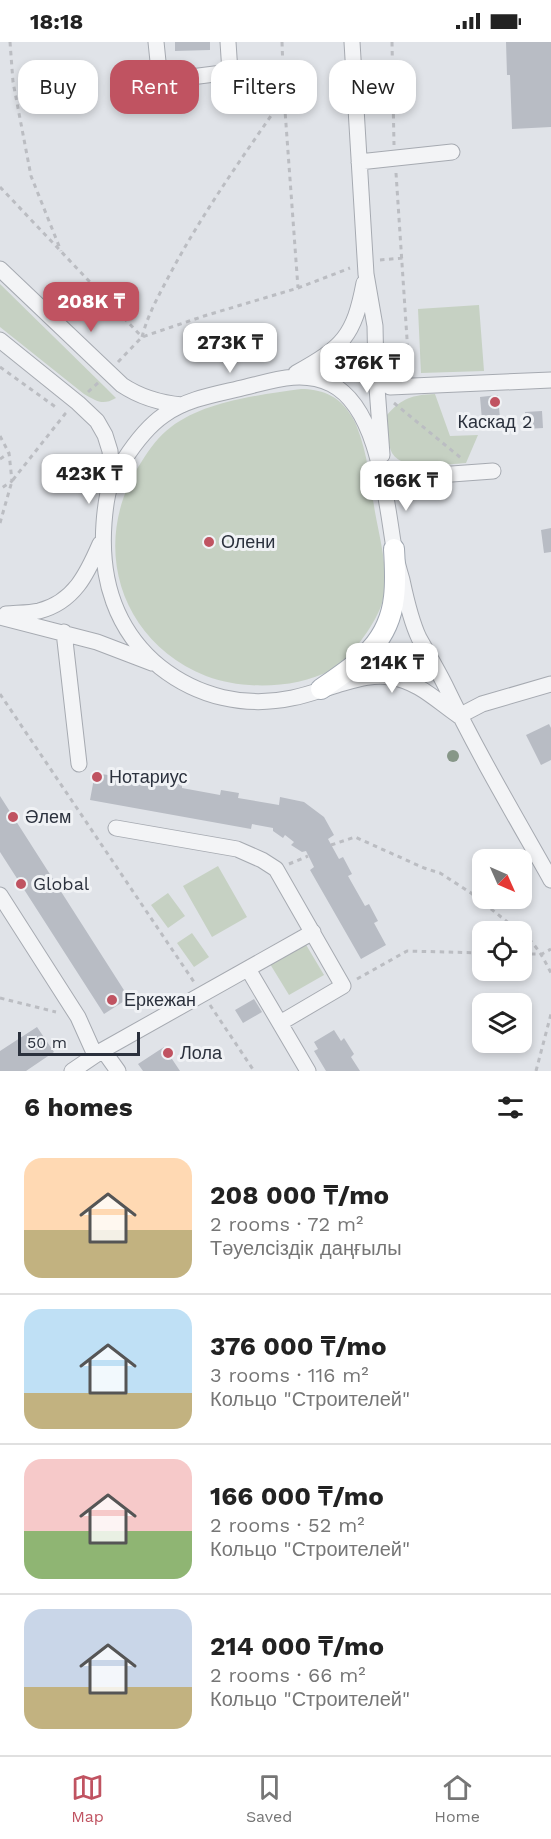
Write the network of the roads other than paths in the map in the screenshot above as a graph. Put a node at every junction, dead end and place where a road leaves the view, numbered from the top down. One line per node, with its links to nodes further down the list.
1 (156, 42): 2 (street)
2 (228, 42)
3 (352, 42): 5 (street)
4 (452, 152): 5 (street)
5 (359, 162): 7 (street)
6 (0, 268): 12 (street)
7 (366, 274): 9 (street); 10 (street)
8 (0, 340): 15 (street)
9 (376, 374): 10 (street); 11 (street); 14 (street)
10 (290, 376): 12 (street); 14 (street)
11 (551, 380)
12 (182, 405): 15 (street)
13 (486, 471): 14 (street)
14 (383, 479): 17 (street)
15 (112, 480): 16 (street)
16 (102, 538): 18 (street); 20 (street)
17 (394, 549): 22 (main road); 23 (street)
18 (0, 616): 19 (street)
19 (64, 632): 20 (street); 24 (street)
20 (159, 666): 22 (street)
21 (551, 684): 23 (street)
22 (321, 689): 23 (street)
23 (459, 716): 26 (street)
24 (79, 764)
25 (116, 828): 28 (street)
26 (551, 880)
27 (0, 895): 31 (street)
28 (313, 932): 29 (street); 30 (street)
29 (248, 969): 30 (street); 31 (street)
30 (280, 1023): 34 (street)
31 (99, 1053): 32 (street); 33 (street)
32 (72, 1071)
33 (118, 1071)
34 (308, 1071)

